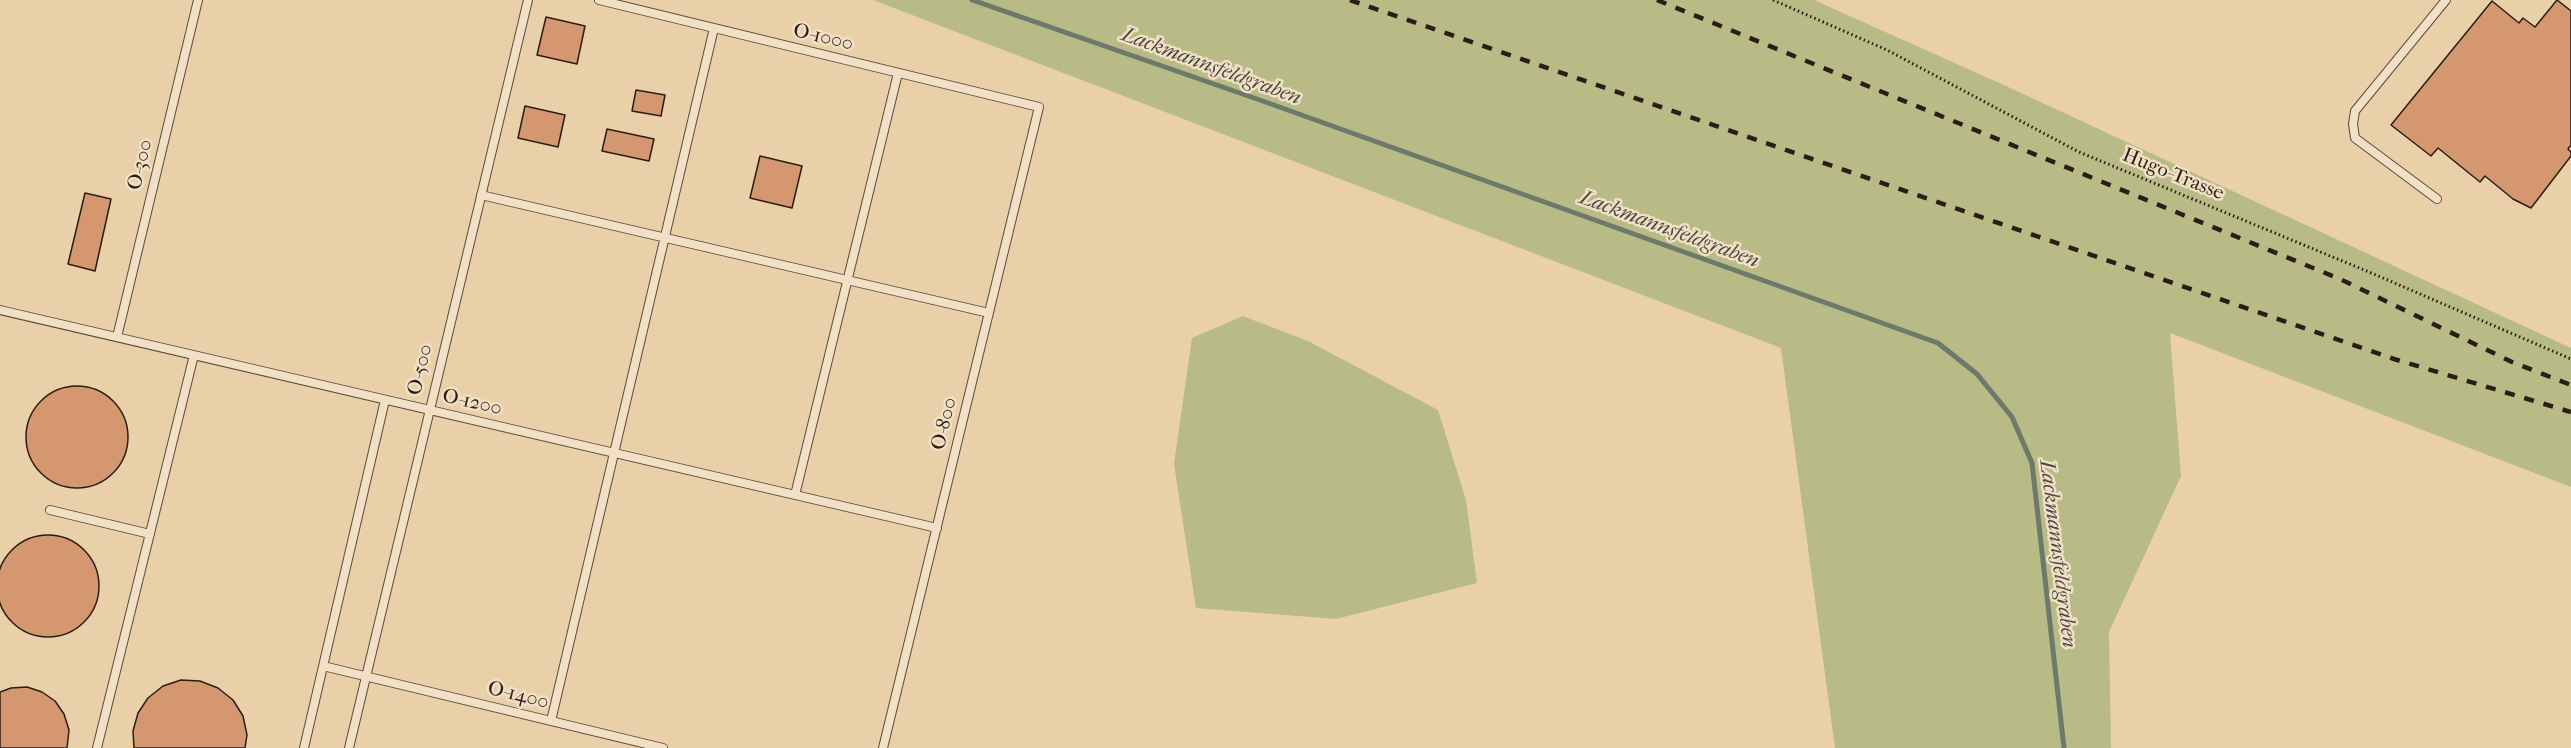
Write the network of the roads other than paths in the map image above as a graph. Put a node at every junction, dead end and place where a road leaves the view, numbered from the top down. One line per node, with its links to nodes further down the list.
1 (198, 0): 14 (lane, O-300)
2 (528, 0): 8 (lane, O-500)
3 (599, 0): 5 (lane, O-1000)
4 (2446, 0): 9 (lane)
5 (714, 28): 6 (lane, O-1000); 10 (lane)
6 (898, 73): 7 (lane, O-1000); 11 (lane)
7 (1039, 107): 13 (lane, O-800)
8 (481, 195): 10 (lane); 17 (lane, O-500)
9 (2437, 199)
10 (665, 238): 11 (lane); 18 (lane)
11 (847, 280): 13 (lane); 19 (lane)
12 (0, 310): 14 (lane, O-1200)
13 (989, 313): 21 (lane, O-800)
14 (117, 337): 15 (lane, O-1200)
15 (194, 355): 16 (lane, O-1200); 22 (lane)
16 (385, 400): 17 (lane, O-1200); 23 (lane)
17 (428, 410): 18 (lane, O-1200); 24 (lane, O-500)
18 (615, 453): 19 (lane, O-1200); 25 (lane)
19 (795, 495): 21 (lane, O-1200)
20 (50, 510): 22 (lane)
21 (937, 528): 30 (lane, O-800)
22 (150, 534): 26 (lane)
23 (323, 666): 24 (lane, O-1400); 27 (lane)
24 (366, 675): 25 (lane, O-1400); 28 (lane, O-500)
25 (551, 721): 29 (lane, O-1400)
26 (97, 748)
27 (304, 748)
28 (349, 748)
29 (663, 748)
30 (883, 748)

